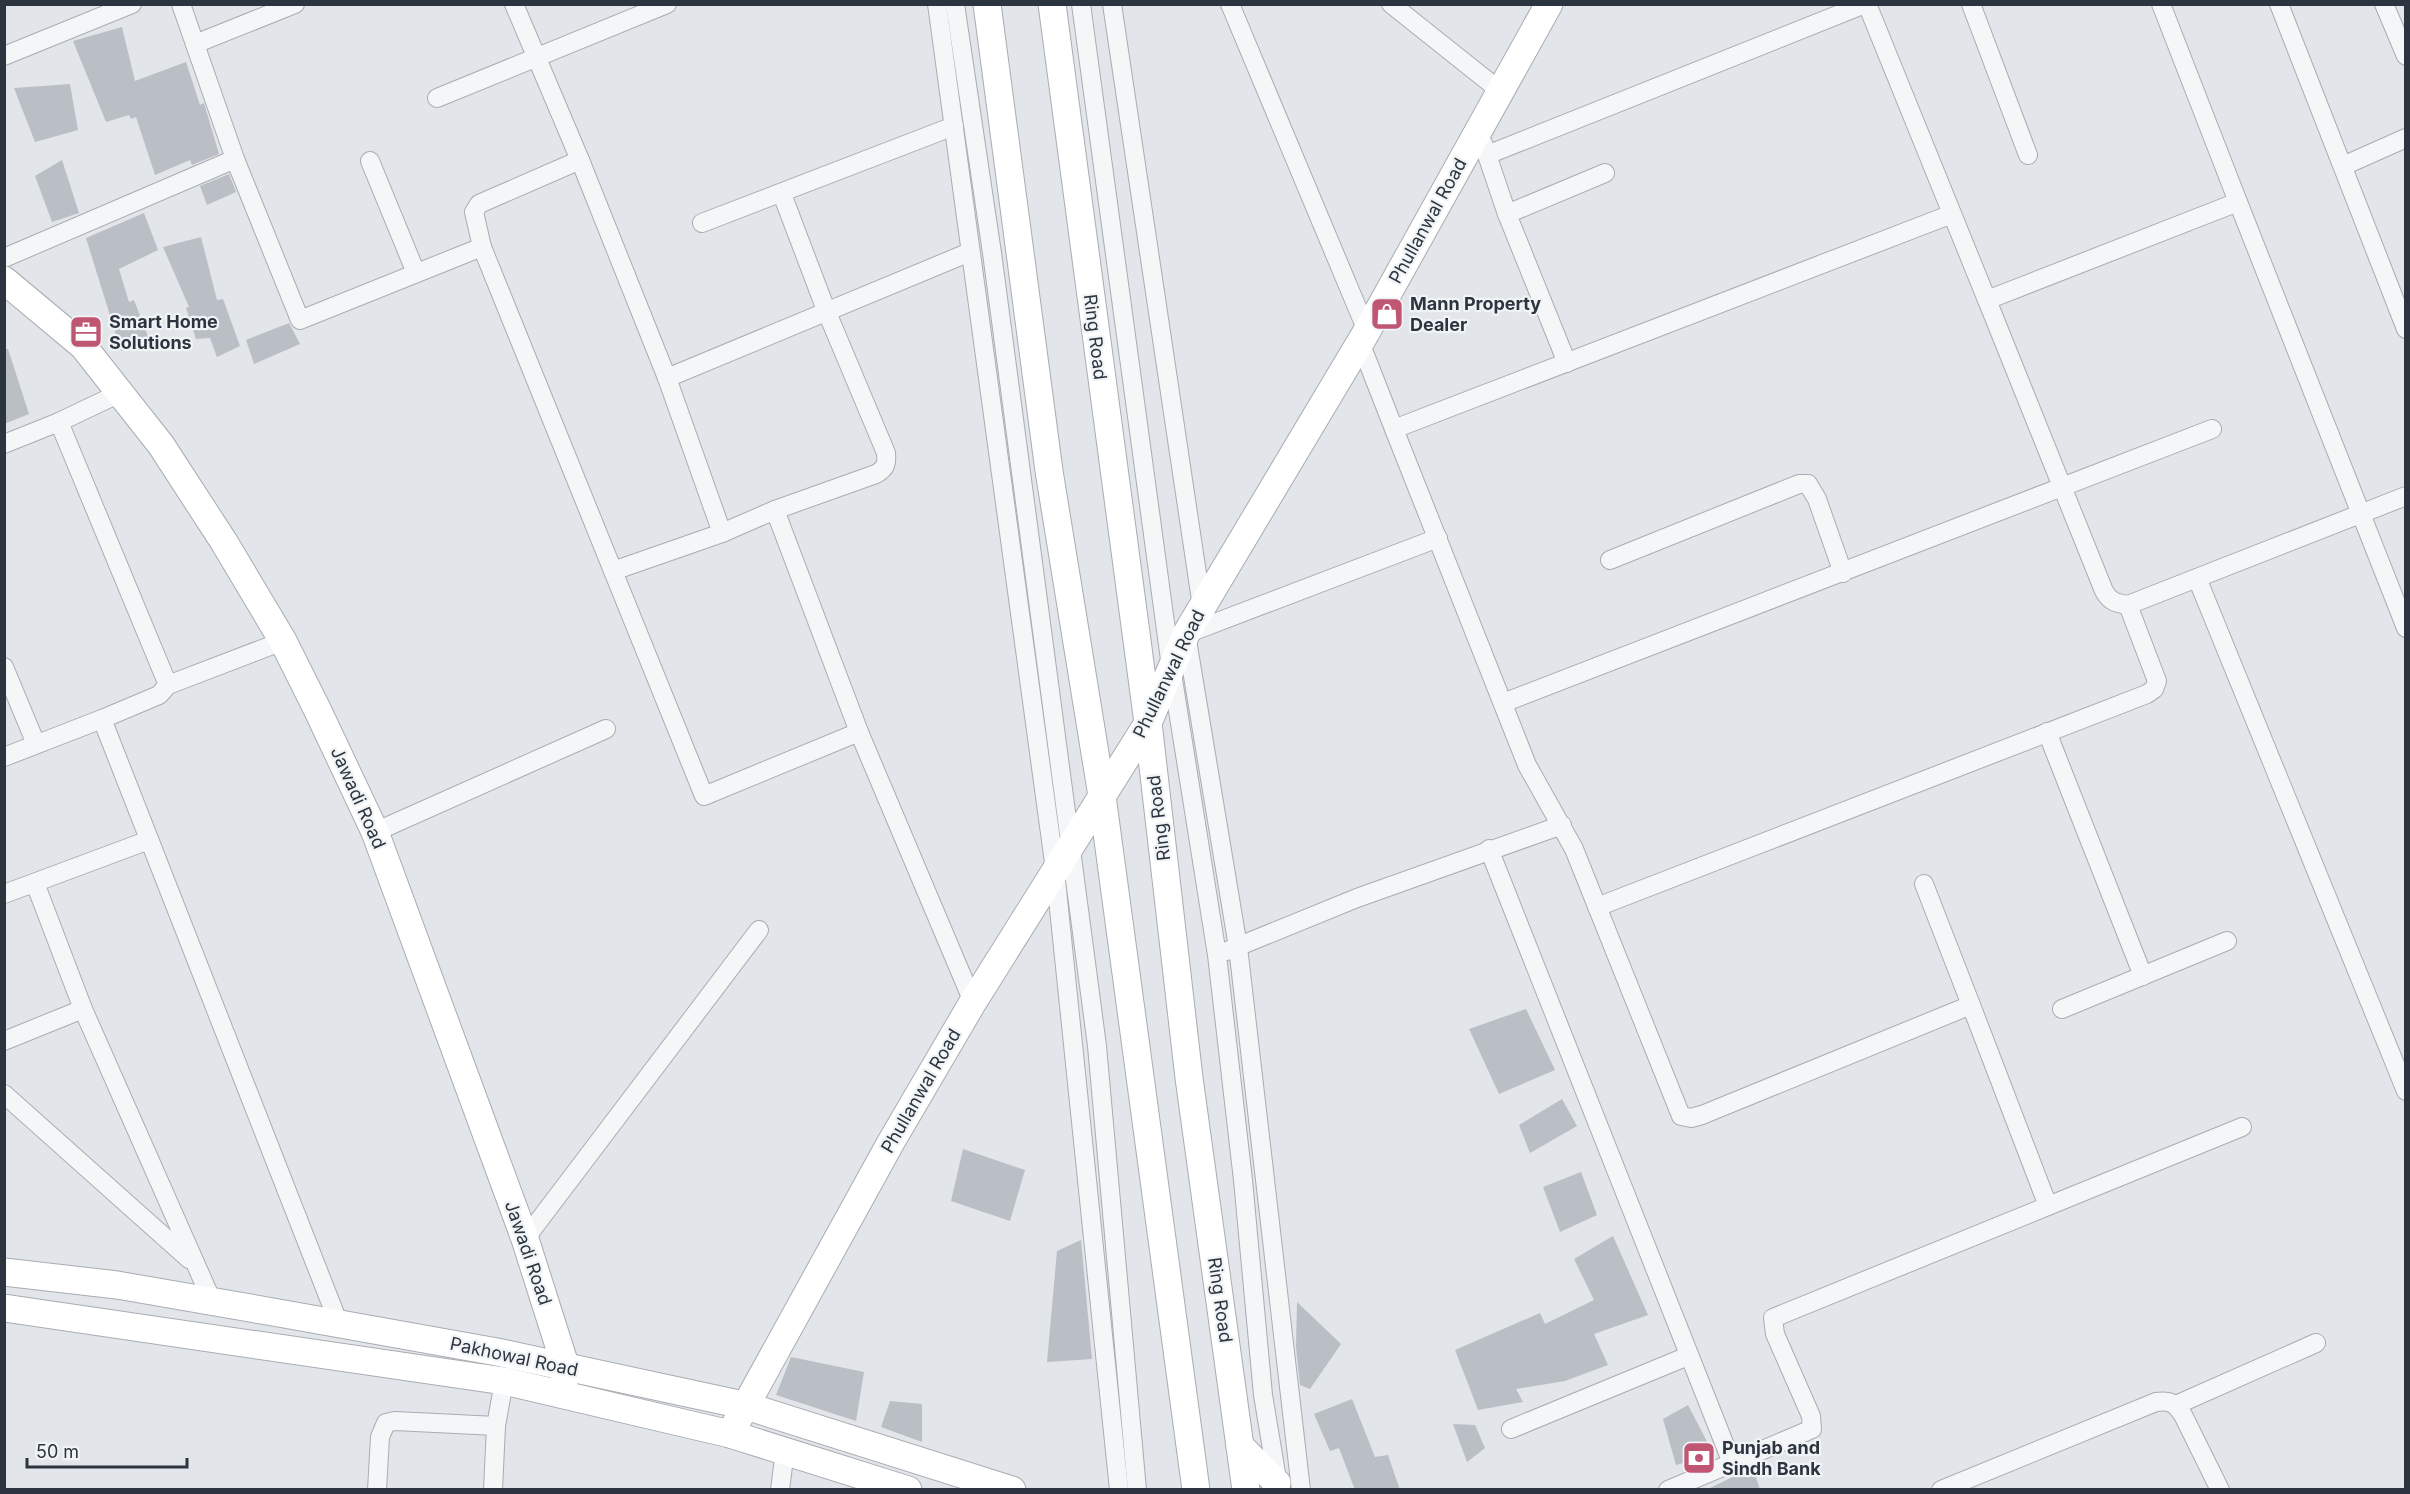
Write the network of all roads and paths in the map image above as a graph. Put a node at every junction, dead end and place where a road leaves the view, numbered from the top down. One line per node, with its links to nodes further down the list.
1 (132, 4): 20 (street)
2 (181, 4): 22 (street)
3 (295, 4): 21 (street)
4 (514, 4): 25 (street)
5 (667, 4): 25 (street)
6 (937, 4): 28 (street)
7 (955, 4): 88 (street)
8 (987, 4): 84 (street)
9 (1052, 4): 78 (street, Ring Road)
10 (1081, 4): 74 (street)
11 (1112, 4): 69 (street)
12 (1230, 4): 50 (street)
13 (1391, 4): 26 (street)
14 (1549, 4): 26 (street, Phullanwal Road)
15 (1866, 4): 30 (street); 40 (street)
16 (1971, 4): 31 (street)
17 (2161, 4): 38 (street)
18 (2279, 4): 35 (street)
19 (2384, 4): 24 (street)
20 (104, 10): 23 (street)
21 (262, 11): 22 (street)
22 (195, 44): 32 (street)
23 (4, 56)
24 (2406, 56)
25 (535, 59): 27 (street); 33 (street)
26 (1499, 90): 30 (street, Phullanwal Road)
27 (437, 98)
28 (954, 126): 37 (street); 43 (street)
29 (2406, 138): 35 (street)
30 (1483, 142): 39 (street); 50 (street, Phullanwal Road)
31 (2028, 154)
32 (235, 159): 44 (street); 45 (street)
33 (580, 160): 42 (street); 52 (street)
34 (370, 161): 45 (street)
35 (2343, 166): 49 (street)
36 (1605, 173): 39 (street)
37 (782, 194): 41 (street); 48 (street)
38 (2238, 202): 47 (street); 61 (street)
39 (1507, 214): 51 (street)
40 (1952, 214): 47 (street); 51 (street)
41 (702, 223)
42 (482, 246): 45 (street); 65 (street)
43 (970, 252): 48 (street); 90 (street)
44 (4, 258)
45 (416, 273)
46 (8, 287): 53 (street, Jawadi Road)
47 (1987, 300): 58 (street)
48 (826, 310): 52 (street); 60 (street)
49 (2406, 329)
50 (1363, 336): 55 (street); 69 (street, Phullanwal Road)
51 (1567, 363): 55 (street)
52 (667, 378): 62 (street)
53 (120, 393): 54 (street); 72 (street, Jawadi Road)
54 (59, 422): 57 (street); 75 (street)
55 (1394, 429): 63 (street)
56 (2212, 429): 58 (street)
57 (4, 444)
58 (2062, 489): 66 (street); 68 (street)
59 (2406, 496): 61 (street)
60 (775, 510): 62 (street); 80 (street)
61 (2360, 515): 67 (street); 70 (street)
62 (722, 533): 65 (street)
63 (1438, 538): 71 (street); 76 (street)
64 (1610, 560): 66 (street)
65 (613, 571): 80 (street)
66 (1843, 573): 76 (street)
67 (2197, 578): 68 (street); 105 (street)
68 (2128, 605): 81 (street)
69 (1202, 607): 71 (street, Phullanwal Road)
70 (2406, 627)
71 (1186, 634): 74 (street, Phullanwal Road); 97 (street)
72 (283, 641): 75 (street); 86 (street, Jawadi Road)
73 (4, 667): 82 (street)
74 (1171, 667): 78 (street, Phullanwal Road); 98 (street)
75 (168, 685): 77 (street)
76 (1503, 703): 85 (street)
77 (102, 719): 82 (street); 87 (street)
78 (1148, 723): 84 (street, Phullanwal Road); 129 (street, Ring Road)
79 (606, 729): 86 (street)
80 (859, 732): 100 (street)
81 (2047, 732): 94 (street); 99 (street)
82 (36, 744): 83 (street)
83 (4, 757)
84 (1102, 796): 88 (street, Phullanwal Road); 140 (street)
85 (1562, 825): 89 (street); 94 (street)
86 (375, 832): 111 (street, Jawadi Road)
87 (149, 840): 91 (street); 116 (street)
88 (1071, 846): 90 (street, Phullanwal Road); 139 (street)
89 (1489, 849): 97 (street); 118 (street)
90 (1055, 870): 100 (street, Phullanwal Road); 138 (street)
91 (35, 883): 93 (street); 102 (street)
92 (1924, 884): 101 (street)
93 (4, 894)
94 (1597, 907): 101 (street)
95 (759, 930): 111 (street)
96 (2226, 941): 99 (street)
97 (1238, 947): 98 (street); 108 (street)
98 (1217, 955): 109 (street)
99 (2143, 976): 103 (street)
100 (973, 1002): 124 (street, Phullanwal Road)
101 (1971, 1005): 110 (street)
102 (83, 1009): 104 (street); 112 (street)
103 (2062, 1009)
104 (4, 1041)
105 (2406, 1091)
106 (4, 1094): 112 (street)
107 (2242, 1127): 110 (street)
108 (1264, 1178): 109 (street); 121 (street)
109 (1243, 1180): 120 (street)
110 (2048, 1206): 131 (street)
111 (525, 1239): 119 (street, Jawadi Road)
112 (195, 1264): 114 (street)
113 (4, 1272): 114 (street, Pakhowal Road)
114 (212, 1301): 116 (street, Pakhowal Road)
115 (4, 1308): 122 (street, Pakhowal Road)
116 (339, 1324): 119 (street, Pakhowal Road)
117 (2316, 1343): 125 (street)
118 (1688, 1356): 127 (street); 131 (street)
119 (566, 1368): 123 (street, Jawadi Road); 124 (street, Pakhowal Road)
120 (1260, 1368): 121 (street); 132 (street)
121 (1286, 1369): 132 (street)
122 (504, 1381): 123 (street, Pakhowal Road); 126 (street)
123 (562, 1394): 128 (street, Pakhowal Road)
124 (743, 1405): 128 (street, Phullanwal Road); 137 (street, Pakhowal Road)
125 (2176, 1405): 143 (street); 144 (street)
126 (496, 1426): 133 (street); 134 (street)
127 (1511, 1429)
128 (730, 1434): 130 (street, Pakhowal Road)
129 (1240, 1446): 132 (street); 141 (street, Ring Road)
130 (785, 1450): 135 (street); 136 (street, Pakhowal Road)
131 (1732, 1463): 142 (street)
132 (1286, 1487)
133 (377, 1490)
134 (493, 1490)
135 (780, 1490)
136 (908, 1490)
137 (1012, 1490)
138 (1119, 1490)
139 (1137, 1490)
140 (1196, 1490)
141 (1246, 1490)
142 (1668, 1490)
143 (1941, 1490)
144 (2220, 1490)

